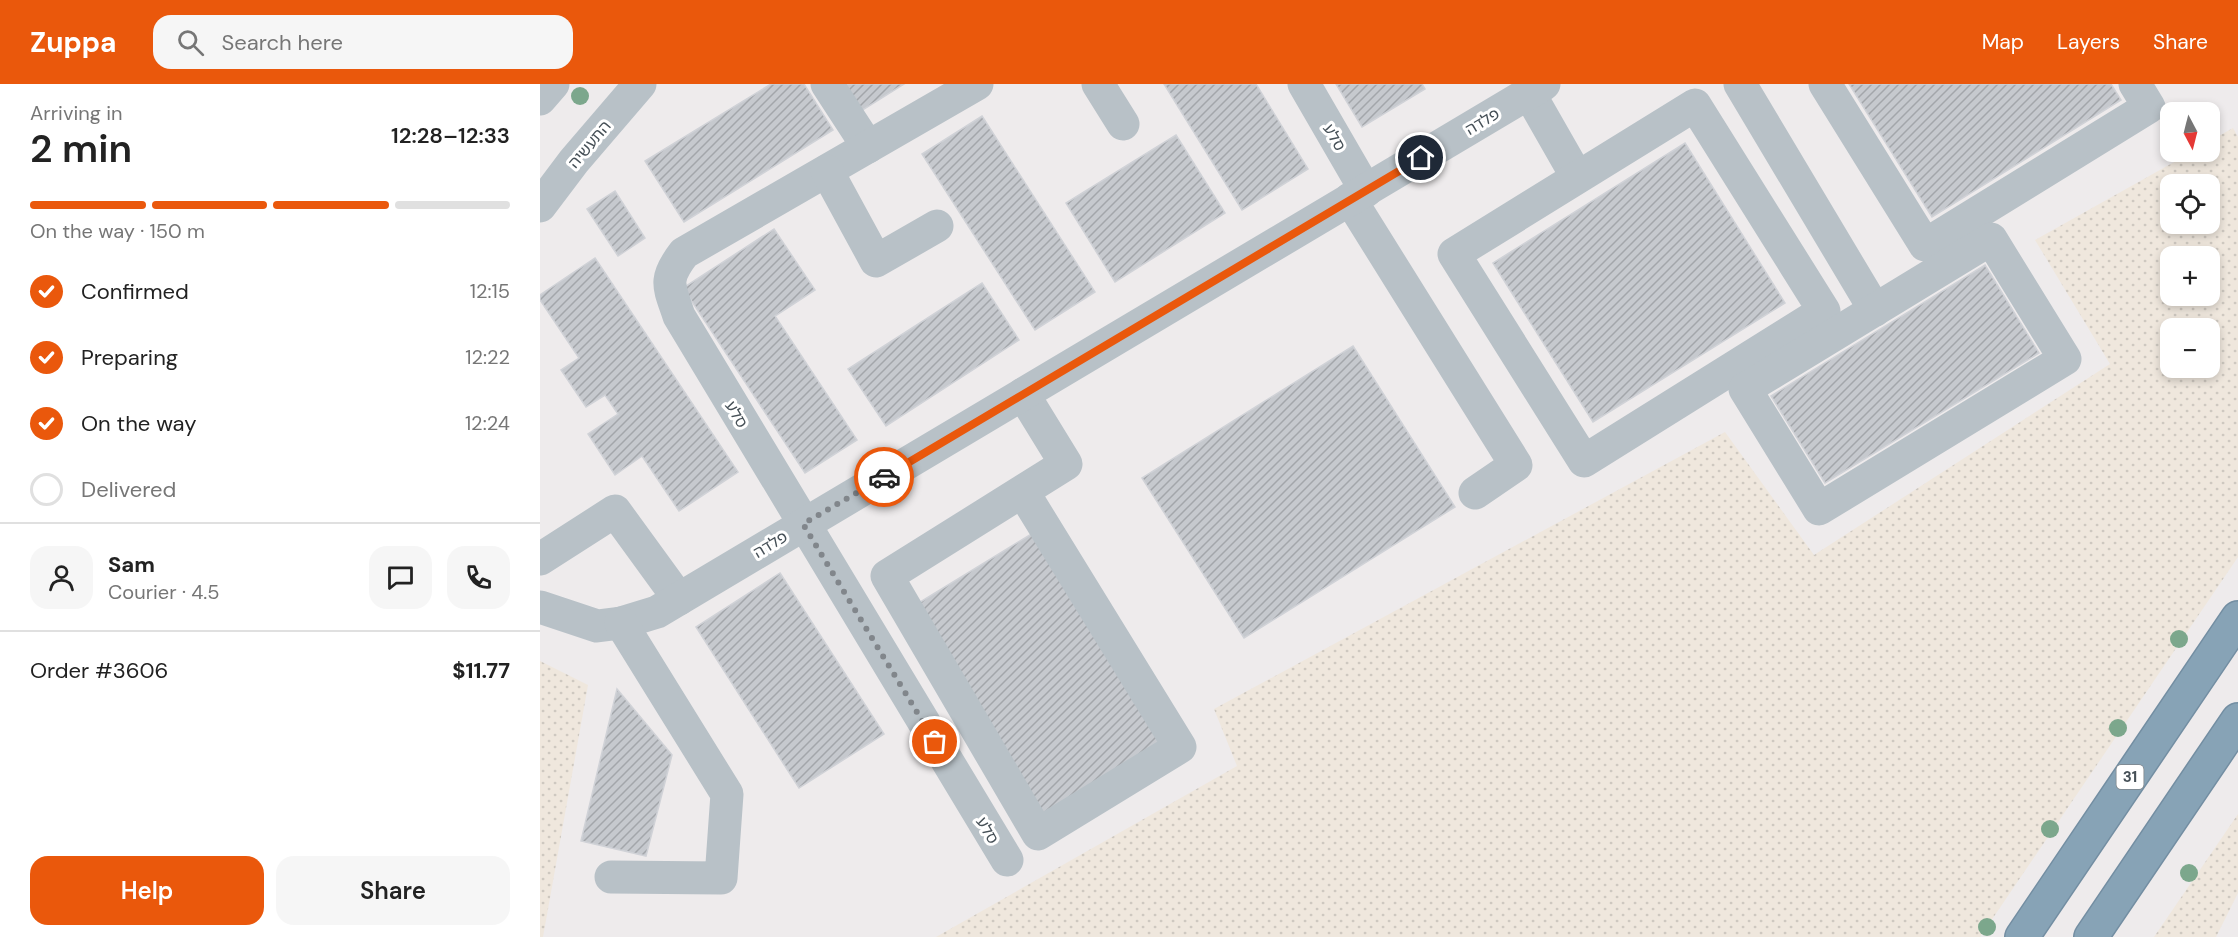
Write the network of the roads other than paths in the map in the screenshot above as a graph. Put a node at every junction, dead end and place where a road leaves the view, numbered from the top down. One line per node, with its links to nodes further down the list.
1 (554, 84): 11 (street)
2 (639, 84): 17 (street, התעשיה)
3 (827, 84): 13 (street)
4 (977, 84): 13 (street, סלע)
5 (1098, 84): 12 (street)
6 (1304, 84): 16 (street, סלע)
7 (1740, 84): 19 (street)
8 (1825, 84): 9 (street)
9 (2135, 84)
10 (1523, 91): 15 (street); 16 (street, פלדה)
11 (540, 99)
12 (1123, 124)
13 (868, 147): 14 (street, סלע)
14 (827, 171): 18 (street); 23 (street, סלע)
15 (1577, 177): 15 (street)
16 (1358, 195): 20 (street, פלדה); 22 (street, סלע)
17 (540, 206)
18 (937, 226)
19 (1875, 310): 19 (street)
20 (1023, 394): 21 (street); 23 (street, פלדה)
21 (1023, 492): 21 (street)
22 (1475, 493)
23 (803, 524): 25 (street, פלדה); 30 (street, סלע)
24 (540, 559): 25 (street)
25 (679, 599): 28 (street, פלדה)
26 (540, 607): 28 (street, פלדה)
27 (2238, 618): 32 (highway, 31)
28 (621, 623): 31 (street)
29 (2238, 720): 33 (highway)
30 (1007, 860)
31 (611, 877)
32 (2022, 937)
33 (2091, 937)

